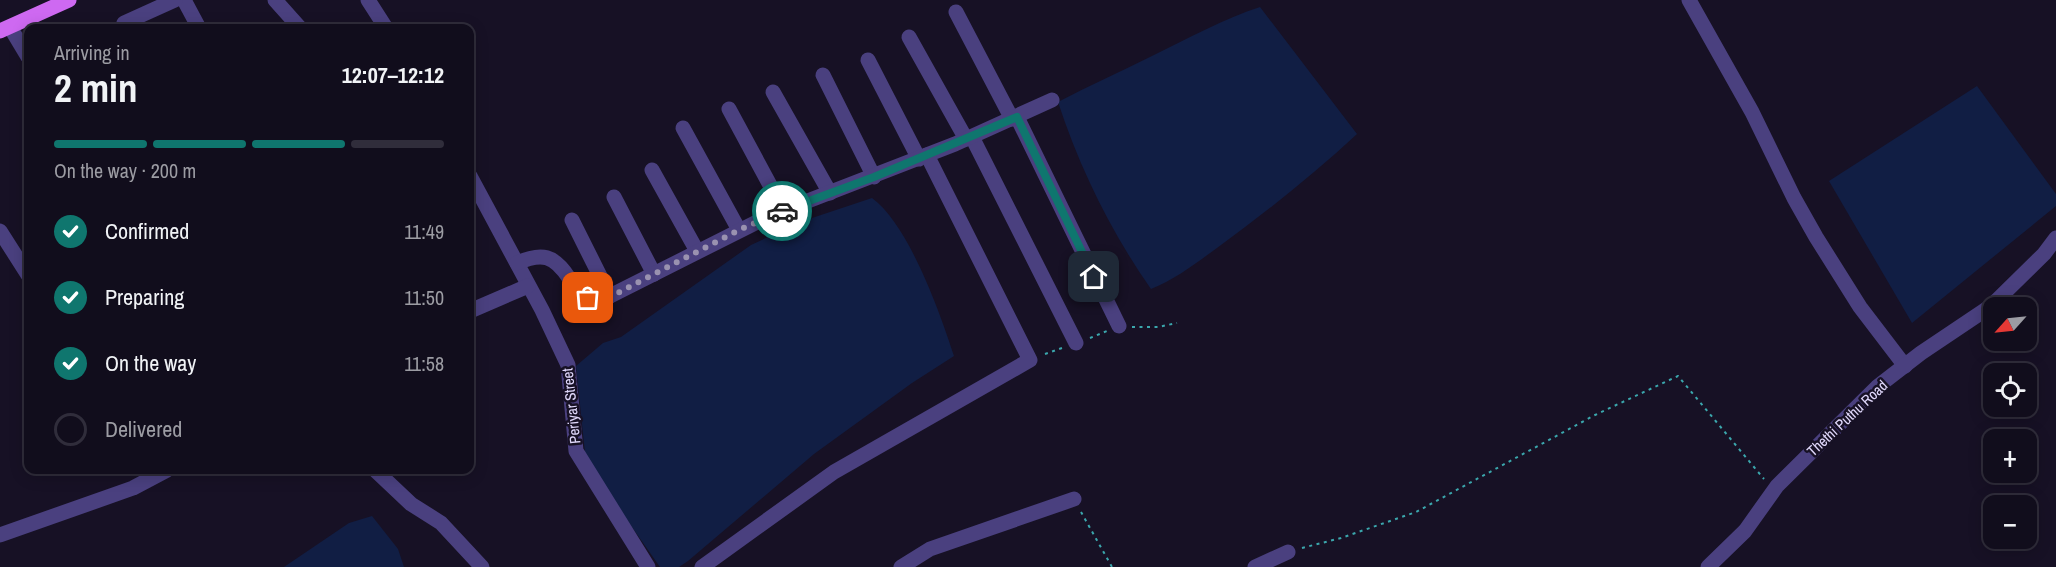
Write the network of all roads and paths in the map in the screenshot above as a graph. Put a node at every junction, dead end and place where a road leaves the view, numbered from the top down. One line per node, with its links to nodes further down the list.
1 (69, 0): 12 (main road)
2 (175, 0): 8 (street)
3 (184, 0): 9 (street)
4 (275, 0): 10 (street)
5 (368, 0): 11 (street)
6 (1689, 0): 45 (street)
7 (956, 12): 20 (street)
8 (124, 23)
9 (197, 24)
10 (296, 24)
11 (383, 24)
12 (5, 29): 14 (street)
13 (909, 37): 22 (street)
14 (24, 52)
15 (868, 60): 23 (street)
16 (823, 75): 25 (street)
17 (773, 92): 27 (street)
18 (1052, 100): 20 (street)
19 (729, 109): 29 (street)
20 (1015, 118): 22 (street); 42 (street)
21 (683, 128): 31 (street)
22 (969, 138): 23 (street); 43 (street)
23 (923, 157): 25 (street); 44 (street)
24 (652, 170): 34 (street)
25 (874, 177): 27 (street)
26 (474, 192): 35 (street, Periyar Street)
27 (830, 194): 29 (street)
28 (614, 197): 37 (street)
29 (784, 211): 31 (street)
30 (572, 220): 39 (street)
31 (739, 230): 34 (street)
32 (0, 231): 36 (street)
33 (2056, 238): 45 (street, Thethi Puthu Road)
34 (697, 251): 37 (street)
35 (518, 263): 38 (street, Periyar Street); 39 (street)
36 (24, 269)
37 (654, 274): 39 (street)
38 (528, 286): 40 (street); 53 (street, Periyar Street)
39 (610, 297)
40 (474, 309)
41 (1177, 323): 42 (path)
42 (1119, 327): 43 (path)
43 (1076, 343): 44 (path)
44 (1030, 360): 54 (street)
45 (1905, 366): 48 (street, Thethi Puthu Road)
46 (159, 474): 50 (street)
47 (379, 474): 52 (street)
48 (1773, 491): 51 (path); 58 (street, Thethi Puthu Road)
49 (1074, 499): 55 (street); 56 (path)
50 (0, 535)
51 (1288, 552): 57 (street)
52 (482, 567)
53 (648, 567)
54 (702, 567)
55 (901, 567)
56 (1112, 567)
57 (1254, 567)
58 (1708, 567)

